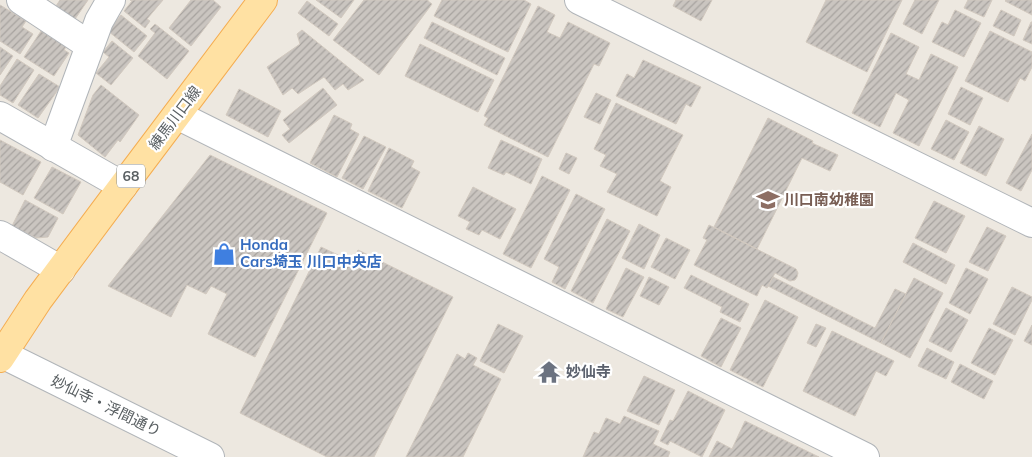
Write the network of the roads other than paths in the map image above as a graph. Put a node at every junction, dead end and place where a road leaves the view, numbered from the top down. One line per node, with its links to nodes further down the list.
1 (22, 0): 5 (street)
2 (111, 0): 5 (street)
3 (264, 0): 6 (main road, 練馬川口線 / 68)
4 (579, 0): 10 (street)
5 (90, 45): 8 (street)
6 (176, 115): 9 (main road, 練馬川口線 / 68); 15 (street)
7 (0, 116): 8 (street)
8 (53, 147): 9 (street)
9 (123, 186): 12 (main road, 練馬川口線 / 68)
10 (1032, 224)
11 (0, 236): 12 (street)
12 (61, 270): 13 (main road, 練馬川口線 / 68)
13 (1, 355): 14 (street, 妙仙寺・浮間通り)
14 (210, 457)
15 (865, 457)

